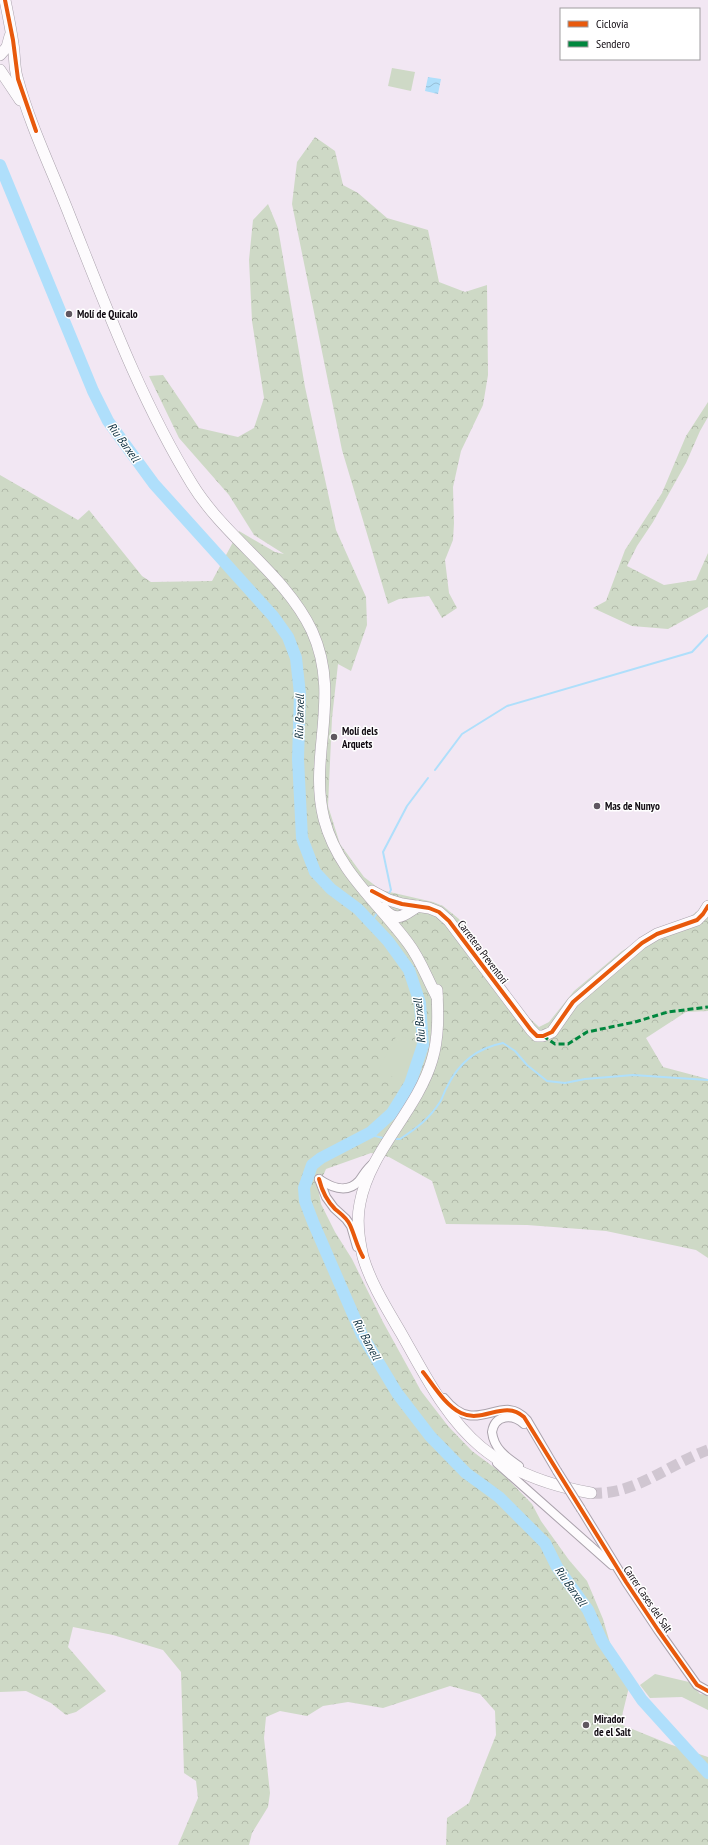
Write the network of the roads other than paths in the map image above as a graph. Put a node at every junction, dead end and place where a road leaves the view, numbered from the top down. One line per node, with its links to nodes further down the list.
1 (4, 0): 2 (main road)
2 (10, 29): 3 (main road); 5 (main road)
3 (0, 54)
4 (0, 70): 5 (main road)
5 (36, 131): 6 (main road)
6 (371, 894): 7 (main road, Carretera Preventori); 10 (main road); 11 (main road)
7 (402, 904): 8 (main road, Carretera Preventori); 10 (main road)
8 (418, 906): 9 (main road, Carretera Preventori); 10 (main road)
9 (708, 906)
10 (399, 916): 11 (main road); 12 (main road)
11 (408, 943): 12 (main road)
12 (437, 997): 13 (main road)
13 (376, 1162): 14 (street); 16 (main road)
14 (337, 1188): 15 (street); 15 (street)
15 (326, 1197): 16 (street)
16 (364, 1257): 17 (main road)
17 (423, 1372): 18 (street); 19 (main road)
18 (532, 1431): 20 (street); 22 (street, Carrer Cases del Salt, bridge)
19 (480, 1447): 20 (main road); 22 (street)
20 (537, 1479): 21 (main road)
21 (591, 1493)
22 (619, 1571): 23 (street, Carrer Cases del Salt)
23 (708, 1691)

